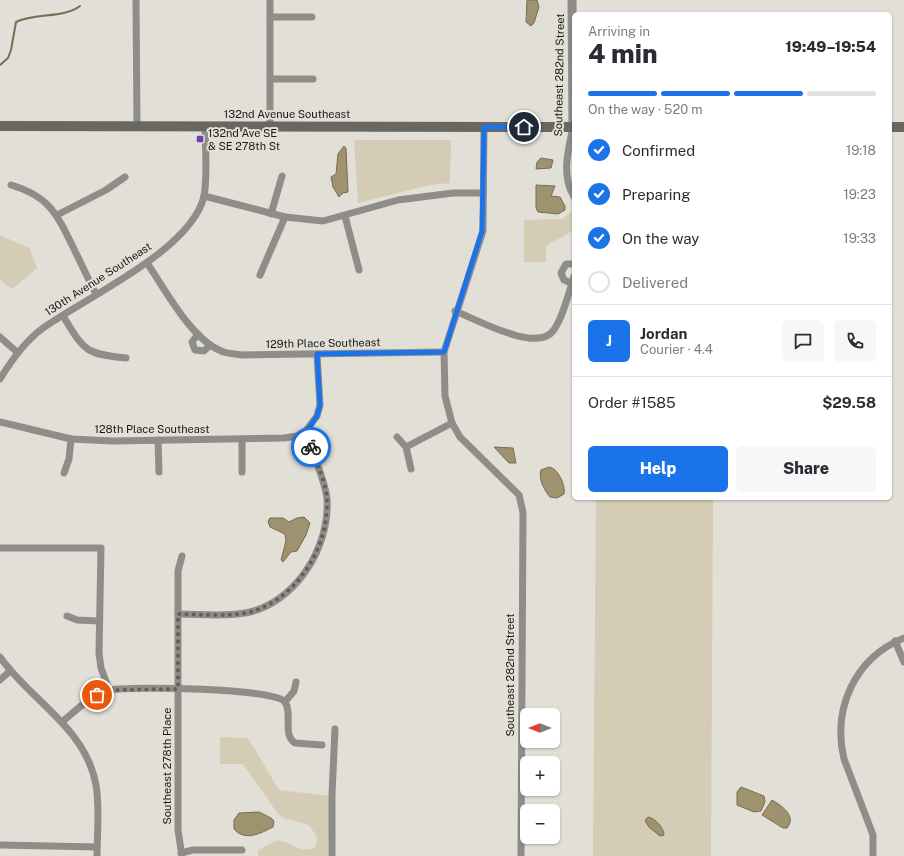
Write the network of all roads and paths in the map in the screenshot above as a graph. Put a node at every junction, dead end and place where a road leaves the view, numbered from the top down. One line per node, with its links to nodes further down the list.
1 (136, 0): 9 (street)
2 (270, 0): 5 (street)
3 (572, 0): 4 (street, Southeast 282nd Street)
4 (572, 12)
5 (270, 17): 6 (street); 8 (street)
6 (312, 17)
7 (313, 79): 8 (street)
8 (270, 80): 12 (street)
9 (137, 125): 10 (main road, 132nd Avenue Southeast); 11 (main road, 132nd Avenue Southeast)
10 (0, 126)
11 (205, 126): 12 (main road, 132nd Avenue Southeast); 23 (street)
12 (270, 126): 13 (main road, 132nd Avenue Southeast)
13 (484, 127): 14 (main road, 132nd Avenue Southeast); 22 (street)
14 (572, 127)
15 (892, 127): 16 (main road)
16 (904, 128)
17 (572, 133): 21 (street, Southeast 282nd Street)
18 (282, 176): 24 (street)
19 (125, 177): 25 (street)
20 (11, 185): 25 (street)
21 (572, 192)
22 (483, 193): 26 (street); 34 (street)
23 (204, 196): 24 (street); 28 (street, 130th Avenue Southeast)
24 (271, 214): 27 (street)
25 (57, 215): 33 (street)
26 (345, 216): 27 (street); 30 (street)
27 (285, 217): 31 (street)
28 (147, 263): 33 (street, 130th Avenue Southeast); 36 (street)
29 (572, 264): 32 (street)
30 (359, 270)
31 (260, 275)
32 (572, 283): 34 (street)
33 (96, 294): 35 (street, 130th Avenue Southeast)
34 (455, 311): 40 (street)
35 (63, 316): 39 (street, 130th Avenue Southeast); 42 (street)
36 (198, 334): 38 (street); 38 (street)
37 (0, 337): 39 (street)
38 (208, 343): 41 (street, 129th Place Southeast)
39 (18, 352): 43 (street, 130th Avenue Southeast)
40 (444, 352): 41 (street, 129th Place Southeast); 45 (street)
41 (317, 354): 46 (street)
42 (126, 358)
43 (0, 379)
44 (0, 422): 48 (street, 128th Place Southeast)
45 (452, 424): 51 (street); 80 (street, Southeast 282nd Street)
46 (306, 432): 49 (street, 128th Place Southeast); 58 (street)
47 (398, 437): 51 (street)
48 (71, 439): 50 (street, 128th Place Southeast); 55 (street)
49 (242, 439): 50 (street, 128th Place Southeast); 54 (street)
50 (158, 440): 53 (street)
51 (406, 446): 52 (street)
52 (411, 469)
53 (159, 472)
54 (242, 472)
55 (64, 473)
56 (0, 548): 60 (street)
57 (182, 556): 58 (street, Southeast 278th Place)
58 (178, 614): 68 (street, Southeast 278th Place)
59 (67, 616): 60 (street)
60 (99, 622): 69 (street)
61 (904, 638): 62 (street)
62 (895, 641): 64 (street); 81 (street)
63 (0, 657): 65 (street)
64 (904, 662)
65 (10, 670): 66 (street); 71 (street)
66 (0, 680)
67 (296, 682): 70 (street)
68 (178, 689): 69 (street); 70 (street); 77 (street, Southeast 278th Place)
69 (109, 690): 71 (street)
70 (285, 702): 73 (street)
71 (62, 722): 75 (street)
72 (335, 729): 79 (street)
73 (322, 745)
74 (0, 845): 75 (street)
75 (98, 847): 78 (street)
76 (242, 850): 77 (street)
77 (182, 855)
78 (98, 856)
79 (332, 856)
80 (521, 856)
81 (873, 856)

